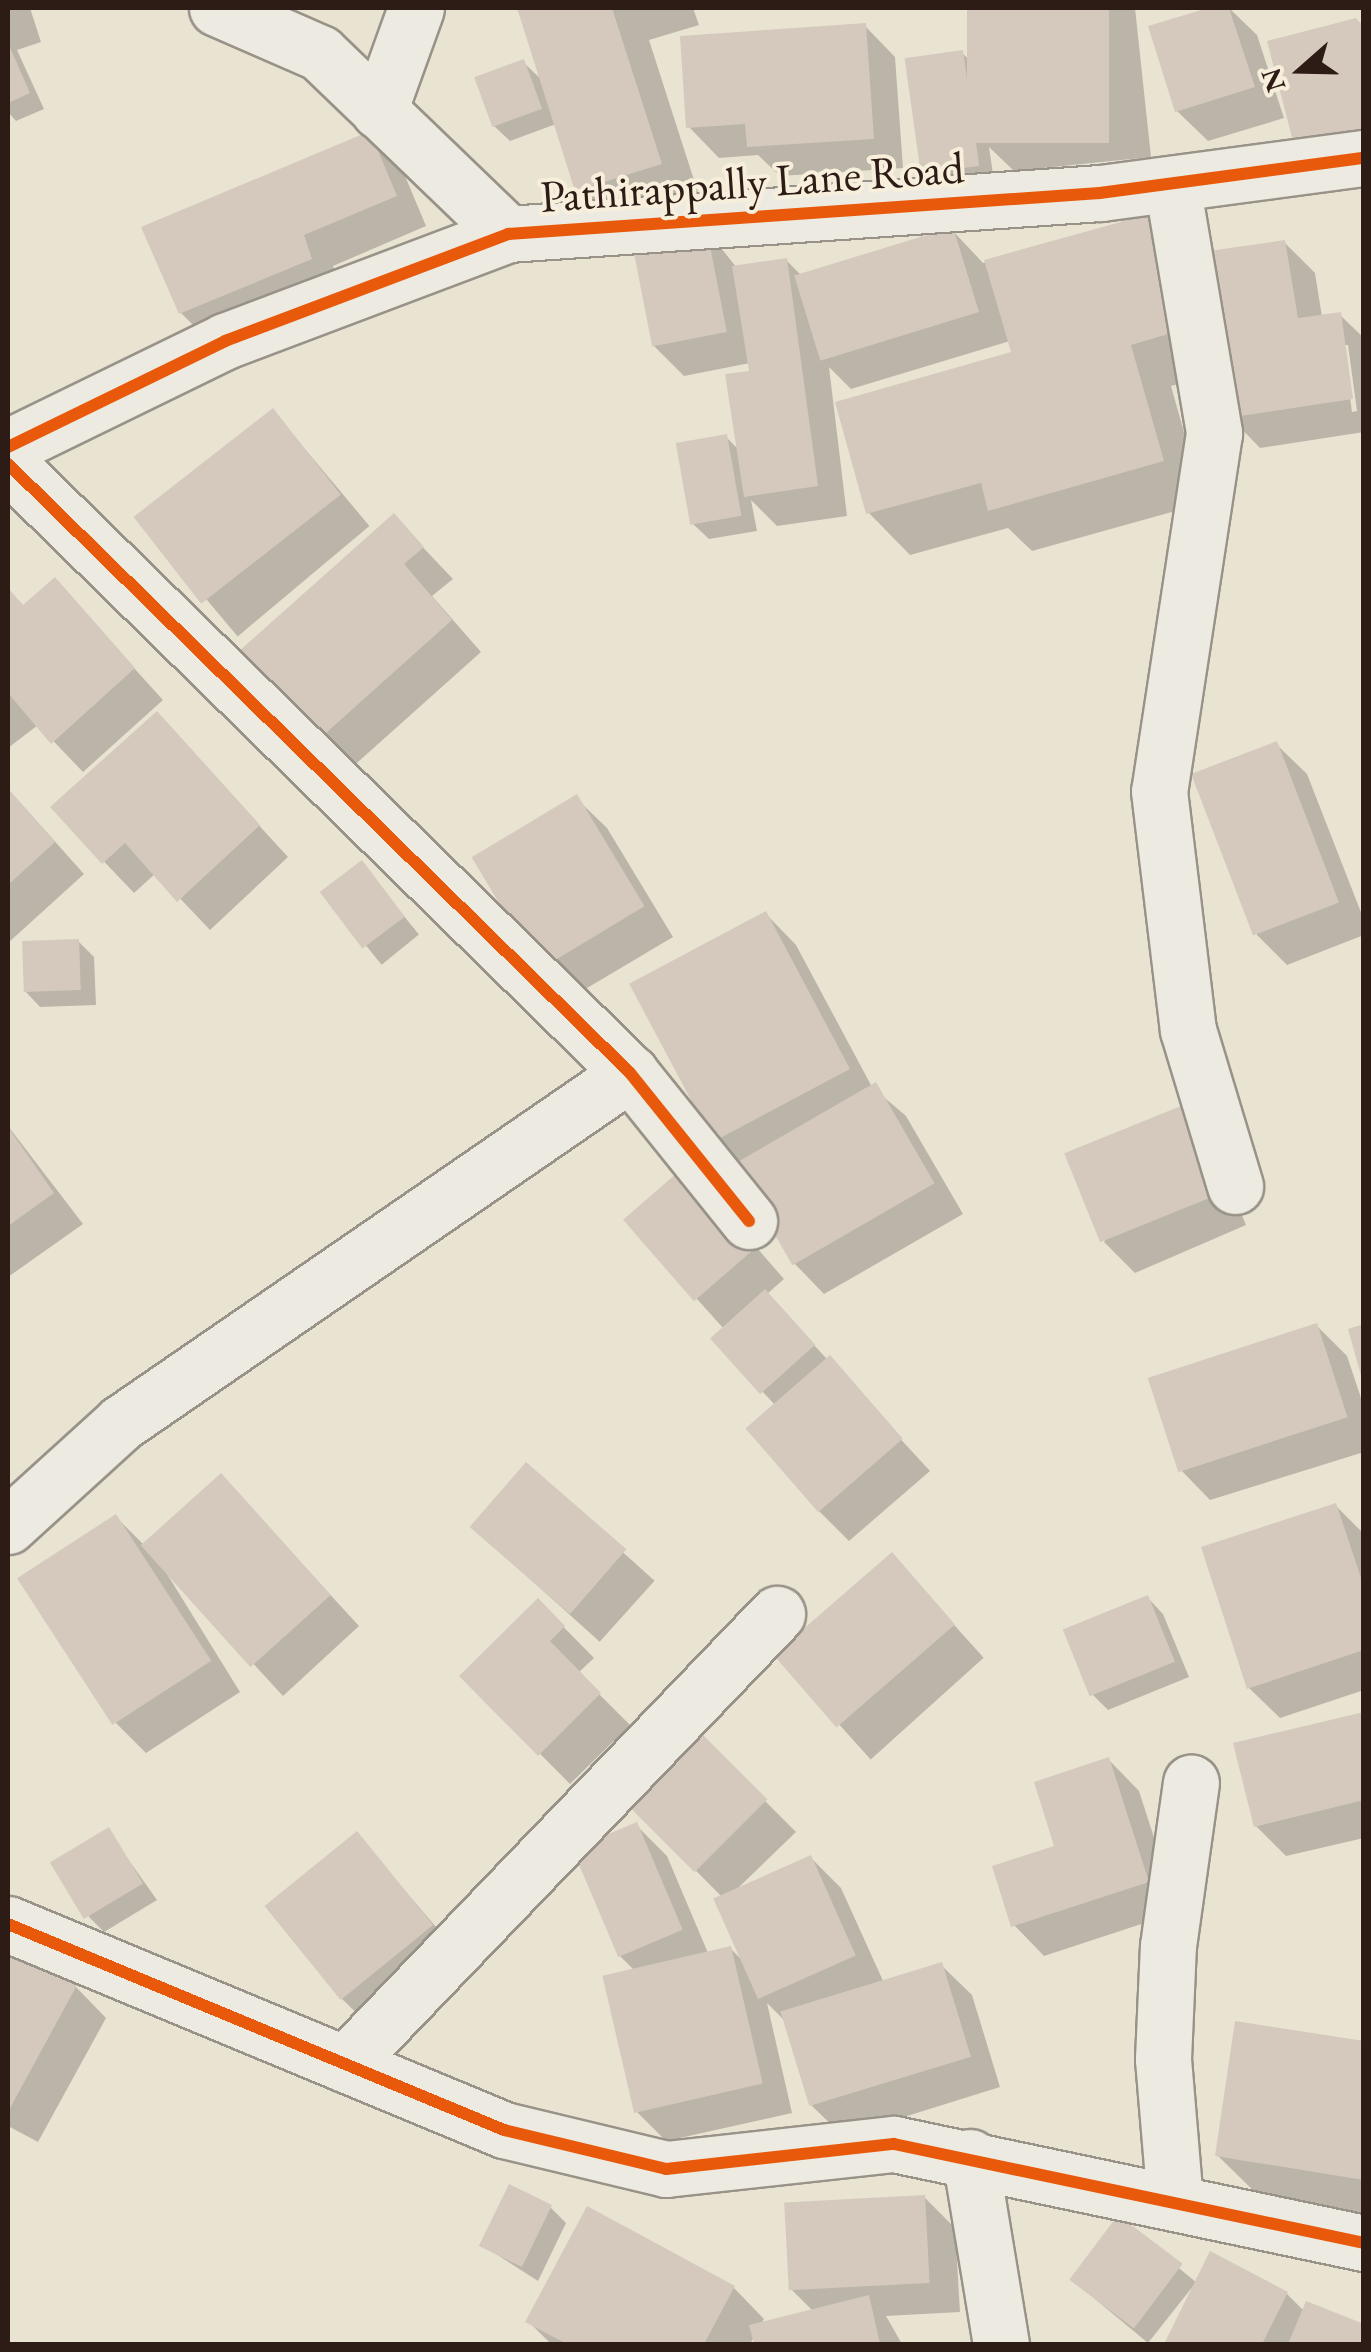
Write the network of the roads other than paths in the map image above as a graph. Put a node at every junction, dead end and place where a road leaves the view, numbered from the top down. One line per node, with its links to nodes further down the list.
1 (217, 8): 3 (street)
2 (416, 8): 3 (street)
3 (379, 111): 6 (street)
4 (1364, 158): 5 (street, Pathirappally Lane Road)
5 (1172, 184): 6 (street, Pathirappally Lane Road); 10 (street)
6 (508, 234): 7 (street, Pathirappally Lane Road)
7 (8, 447)
8 (8, 464): 9 (street)
9 (630, 1073): 11 (street); 12 (street)
10 (1235, 1186)
11 (749, 1221)
12 (8, 1526)
13 (777, 1614): 16 (street)
14 (1191, 1782): 18 (street)
15 (8, 1924): 16 (street)
16 (344, 2064): 17 (street)
17 (970, 2157): 18 (street); 20 (street)
18 (1175, 2202): 19 (street)
19 (1364, 2243)
20 (1000, 2344)

